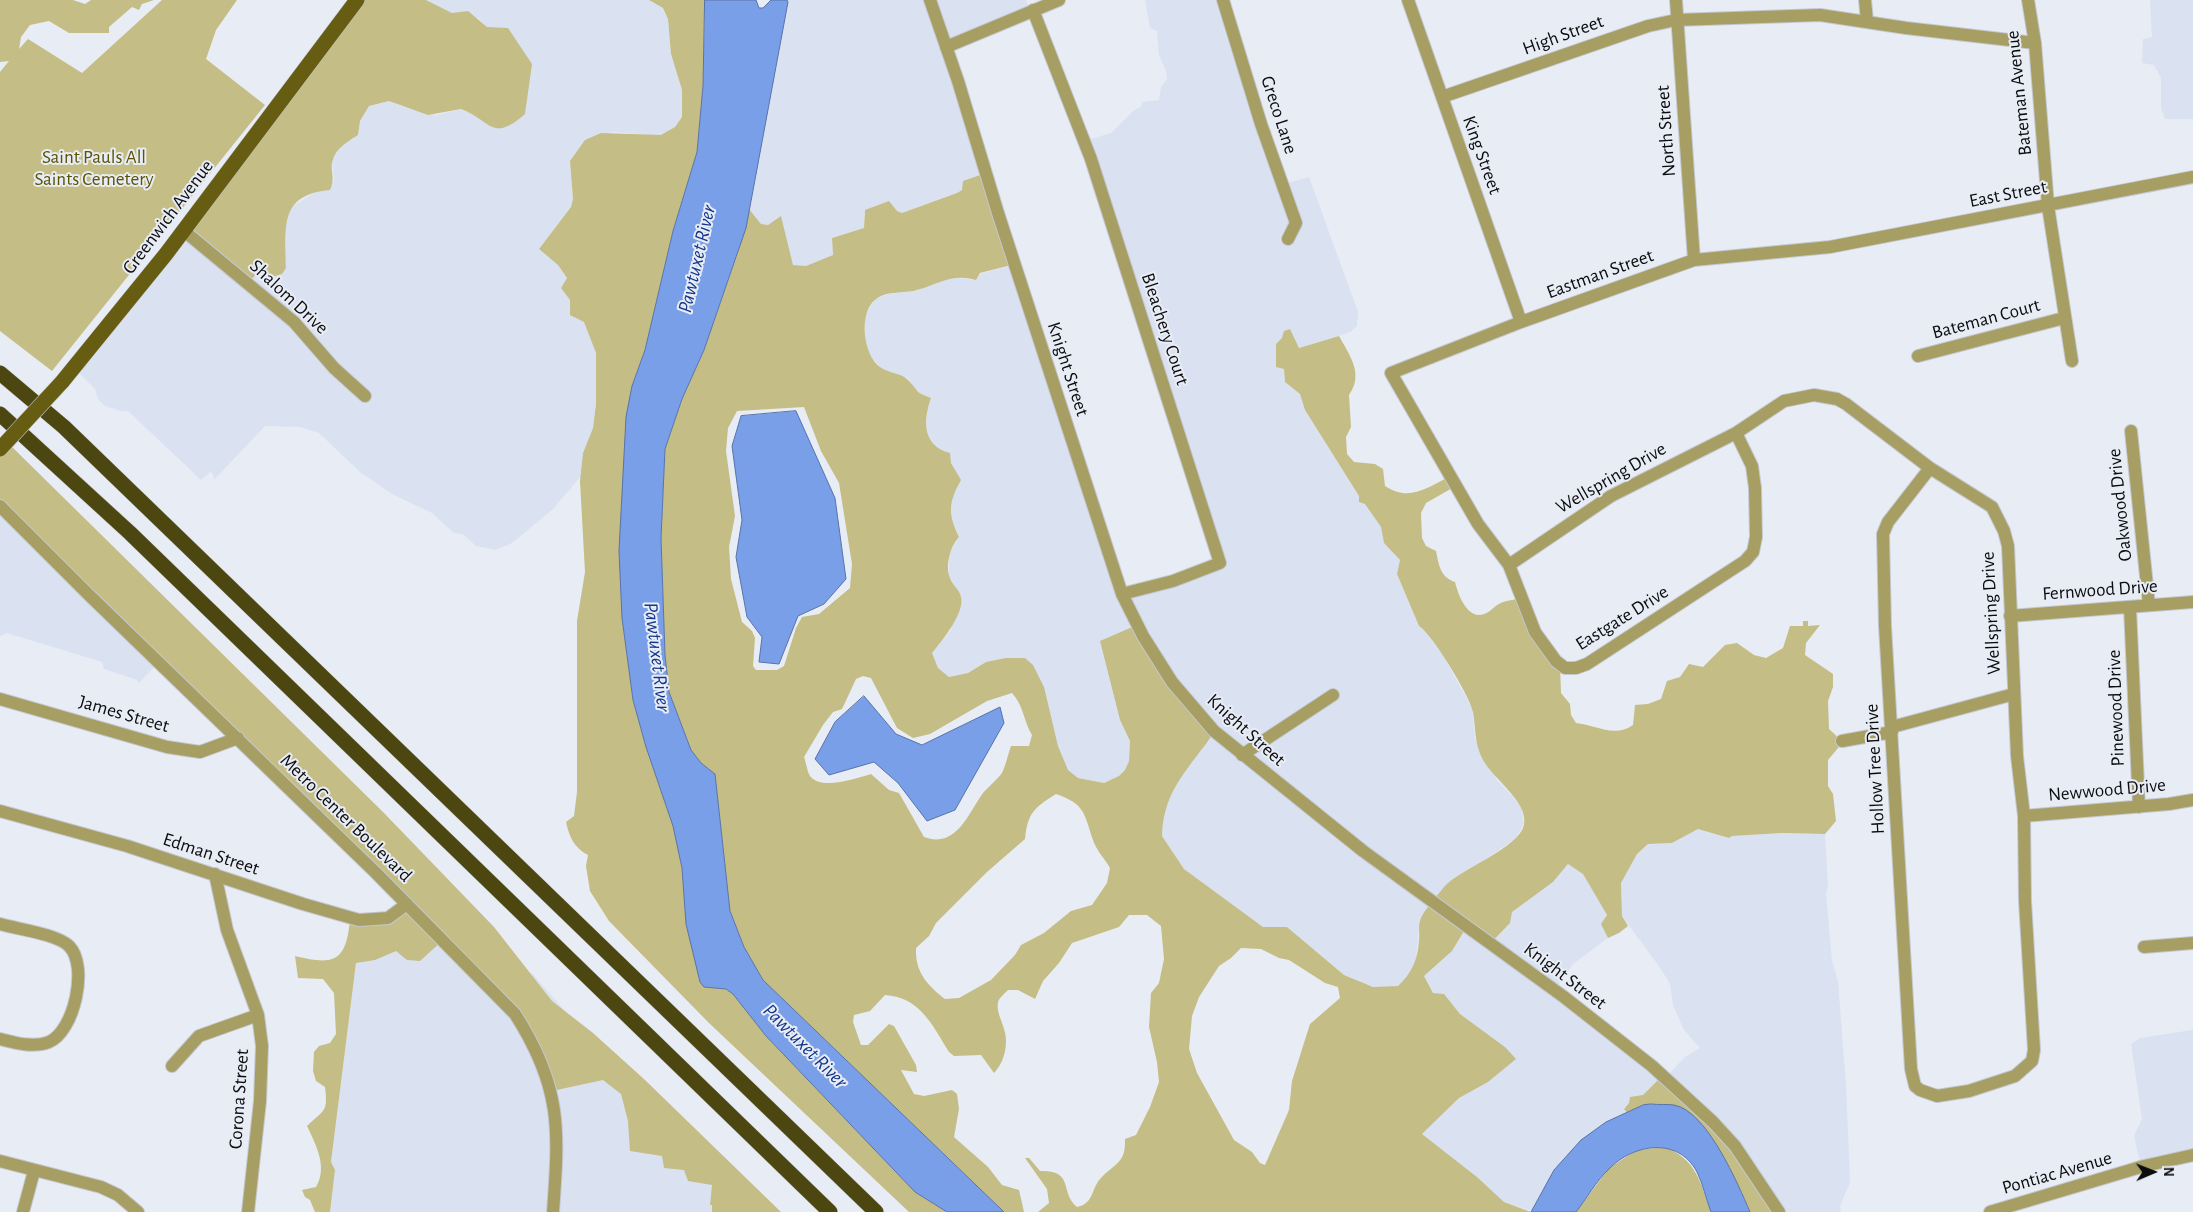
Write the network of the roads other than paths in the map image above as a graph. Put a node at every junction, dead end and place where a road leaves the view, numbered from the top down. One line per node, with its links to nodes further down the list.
1 (357, 0): 17 (main road, Greenwich Avenue)
2 (930, 0): 13 (street, Knight Street)
3 (1059, 0): 9 (street)
4 (1223, 0): 18 (street, Greco Lane)
5 (1408, 0): 14 (street, King Street)
6 (1676, 0): 10 (street, North Street)
7 (1865, 0): 11 (street)
8 (2028, 0): 12 (street, Bateman Avenue)
9 (1034, 10): 13 (street); 35 (street, Bleachery Court)
10 (1676, 20): 11 (street, High Street); 14 (street, High Street); 20 (street, North Street)
11 (1866, 21): 12 (street, High Street)
12 (2035, 43): 16 (street, Bateman Avenue)
13 (946, 47): 35 (street, Knight Street)
14 (1442, 97): 22 (street, King Street)
15 (2193, 177): 16 (street, East Street)
16 (2048, 206): 19 (street, East Street); 21 (street, Bateman Avenue)
17 (183, 230): 27 (street, Shalom Drive); 31 (main road, Greenwich Avenue, bridge)
18 (1288, 238)
19 (1830, 247): 20 (street, Eastman Street)
20 (1694, 260): 22 (street, Eastman Street)
21 (2064, 318): 23 (street, Bateman Court); 24 (street, Bateman Avenue)
22 (1521, 322): 26 (street, Eastman Street)
23 (1918, 356)
24 (2072, 361)
25 (0, 373): 70 (highway)
26 (1391, 373): 34 (street, Eastgate Drive)
27 (365, 396)
28 (0, 414): 60 (highway)
29 (2131, 431): 37 (street, Oakwood Drive)
30 (1736, 433): 32 (street, Wellspring Drive); 34 (street, Wellspring Drive); 34 (street, Eastgate Drive)
31 (0, 449)
32 (1930, 468): 39 (street, Wellspring Drive); 43 (street, Hollow Tree Drive)
33 (0, 506): 44 (street, Metro Center Boulevard)
34 (1509, 565)
35 (1122, 594): 46 (street, Knight Street)
36 (2193, 602): 37 (street, Fernwood Drive)
37 (2149, 605): 38 (street, Fernwood Drive)
38 (2130, 608): 39 (street, Fernwood Drive); 48 (street, Pinewood Drive)
39 (2010, 616): 41 (street, Wellspring Drive)
40 (1333, 694): 46 (street)
41 (2014, 694): 43 (street); 50 (street, Wellspring Drive)
42 (0, 699): 44 (street, James Street)
43 (1892, 730): 45 (street); 59 (street, Hollow Tree Drive)
44 (238, 738): 52 (street, Metro Center Boulevard)
45 (1842, 741)
46 (1242, 755): 71 (street, Knight Street)
47 (2193, 800): 48 (street, Newwood Drive)
48 (2139, 806): 50 (street, Newwood Drive)
49 (0, 811): 51 (street, Edman Street)
50 (2024, 816): 59 (street, Wellspring Drive)
51 (215, 874): 52 (street, Edman Street); 56 (street, Corona Street)
52 (407, 904): 67 (street, Metro Center Boulevard)
53 (0, 924): 57 (street)
54 (2193, 944): 55 (street)
55 (2144, 947)
56 (258, 1015): 58 (street); 66 (street, Corona Street)
57 (0, 1039)
58 (172, 1066)
59 (1913, 1082)
60 (730, 1115): 68 (highway); 69 (highway)
61 (2193, 1154): 72 (street, Pontiac Avenue)
62 (0, 1161): 63 (street)
63 (34, 1171): 64 (street); 65 (street)
64 (23, 1212)
65 (138, 1212)
66 (248, 1212)
67 (552, 1212)
68 (816, 1212)
69 (830, 1212)
70 (876, 1212)
71 (1779, 1212)
72 (1990, 1212)

